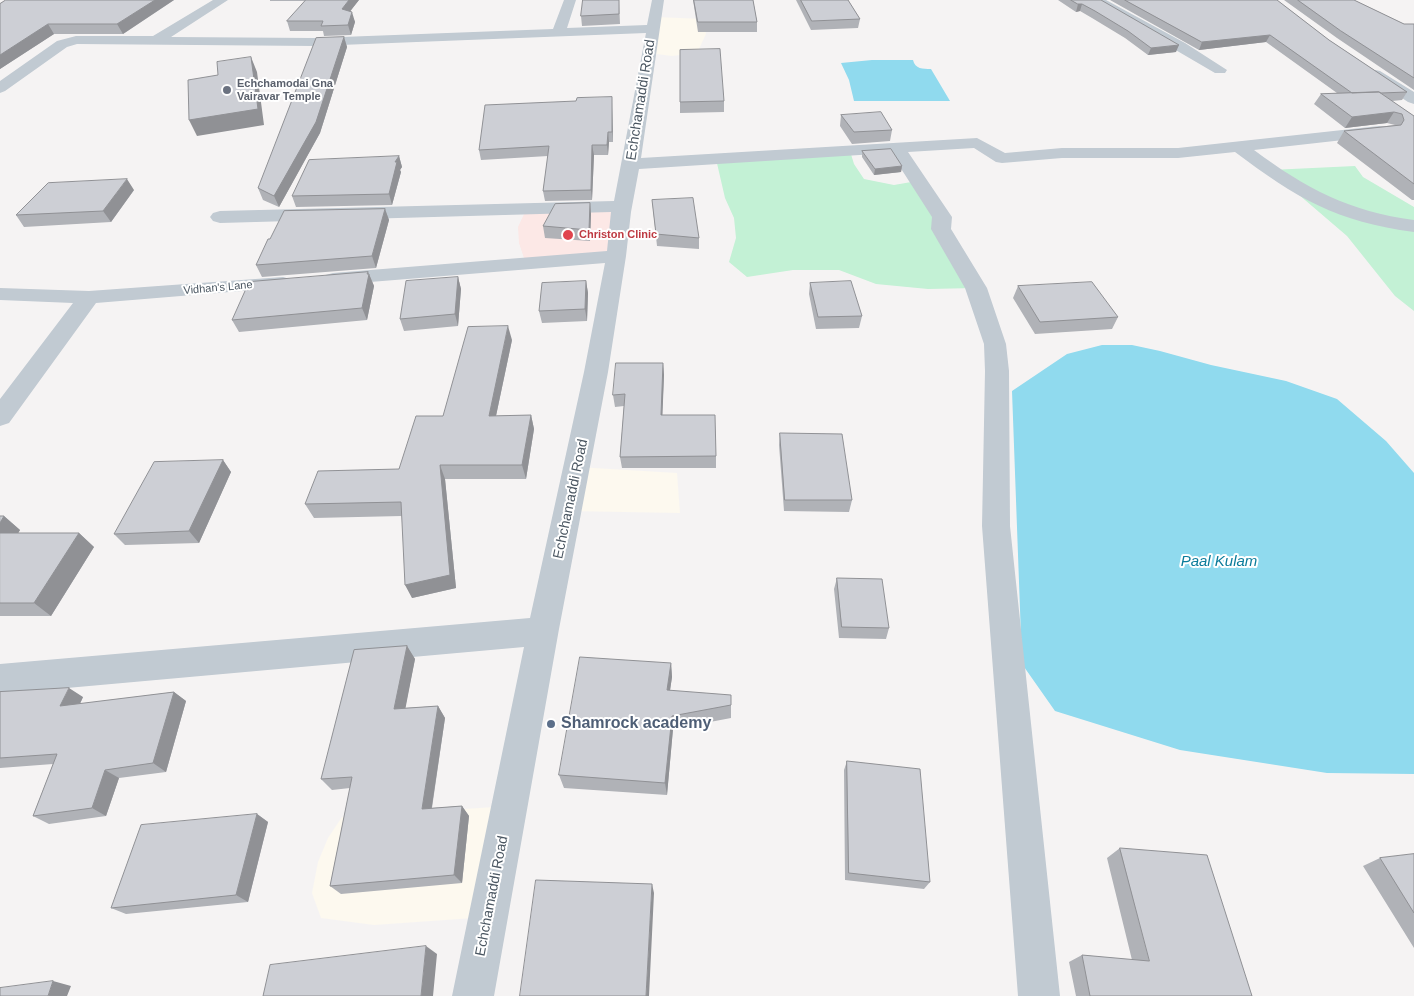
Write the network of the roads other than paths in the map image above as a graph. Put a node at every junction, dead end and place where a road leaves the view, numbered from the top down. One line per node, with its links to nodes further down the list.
1 (222, 0): 7 (street)
2 (570, 0): 6 (street)
3 (658, 0): 5 (street, Echchamaddi Road)
4 (1096, 0): 9 (street)
5 (652, 29): 6 (street); 15 (street, Echchamaddi Road)
6 (558, 33): 7 (street)
7 (156, 41): 10 (street)
8 (1361, 64): 11 (street)
9 (1220, 70)
10 (0, 88)
11 (1414, 100)
12 (1388, 130): 13 (street)
13 (1238, 146): 14 (street); 18 (street)
14 (896, 148): 15 (street); 26 (street)
15 (631, 164): 16 (street, Echchamaddi Road)
16 (622, 206): 17 (street); 19 (street, Echchamaddi Road)
17 (220, 217)
18 (1414, 226)
19 (616, 256): 21 (street, Vidhan's Lane); 23 (street, Echchamaddi Road)
20 (0, 294): 21 (street, Vidhan's Lane)
21 (89, 297): 22 (street)
22 (0, 417)
23 (544, 630): 24 (street); 25 (street, Echchamaddi Road)
24 (0, 679)
25 (473, 996)
26 (1039, 996)

